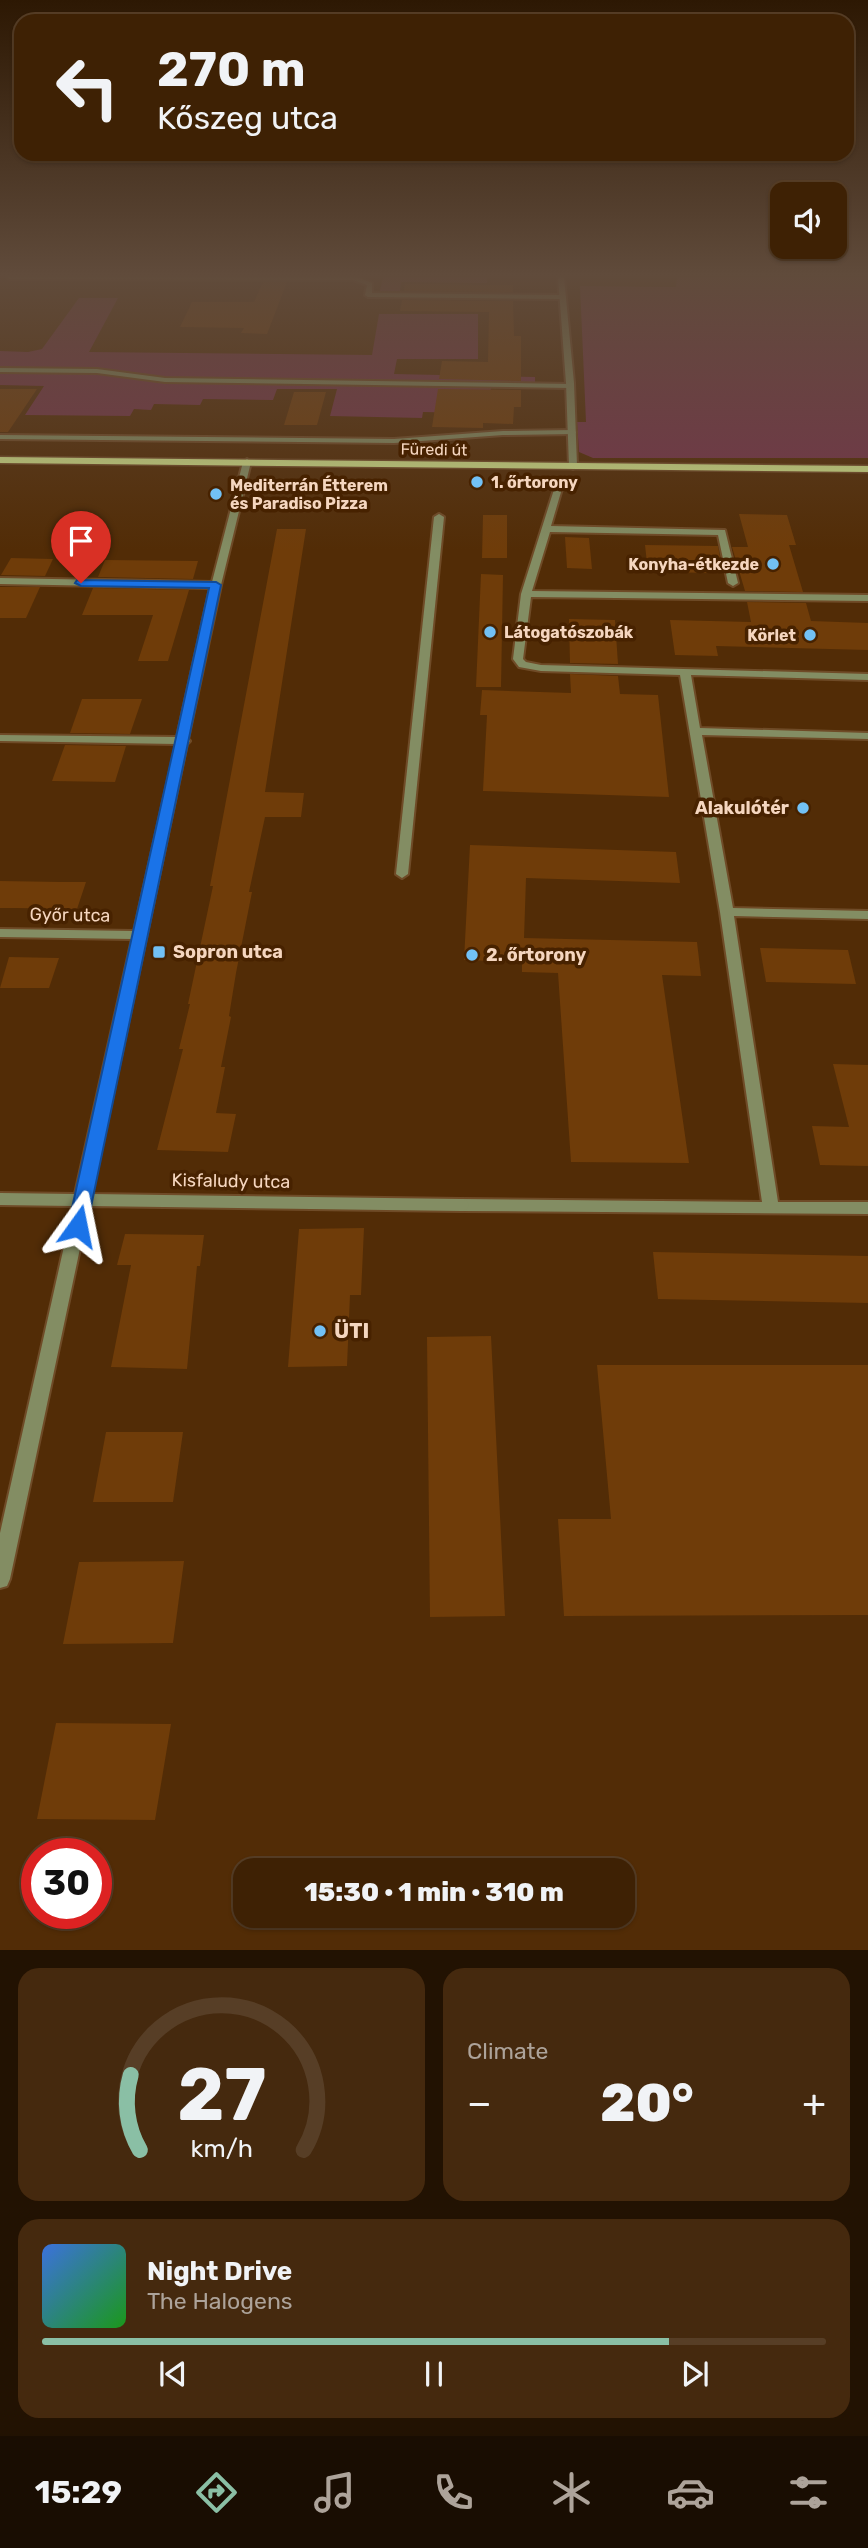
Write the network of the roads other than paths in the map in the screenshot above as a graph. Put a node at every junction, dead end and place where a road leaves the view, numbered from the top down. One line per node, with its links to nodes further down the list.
1 (569, 368): 3 (street)
2 (0, 369): 3 (street)
3 (570, 386): 4 (street)
4 (572, 432): 5 (street); 8 (street)
5 (0, 437)
6 (0, 460): 7 (main road, Füredi út)
7 (247, 462): 8 (main road, Füredi út); 15 (street)
8 (573, 466): 9 (main road, Füredi út)
9 (868, 469)
10 (560, 482): 12 (street)
11 (439, 517): 24 (street)
12 (545, 529): 14 (street); 16 (street)
13 (0, 581): 15 (street)
14 (733, 583)
15 (216, 585): 23 (street)
16 (526, 594): 17 (street); 18 (street)
17 (868, 598)
18 (685, 672): 19 (street); 20 (street)
19 (868, 677)
20 (695, 731): 21 (street); 25 (street)
21 (868, 736)
22 (0, 738): 23 (street)
23 (184, 741): 28 (street)
24 (402, 874)
25 (727, 912): 26 (street); 31 (street)
26 (868, 915)
27 (0, 933): 28 (street, Győr utca)
28 (139, 936): 30 (street)
29 (0, 1199): 30 (street, Kisfaludy utca)
30 (83, 1199): 31 (street, Kisfaludy utca); 33 (street)
31 (771, 1208): 32 (street, Kisfaludy utca)
32 (868, 1208)
33 (0, 1579)

